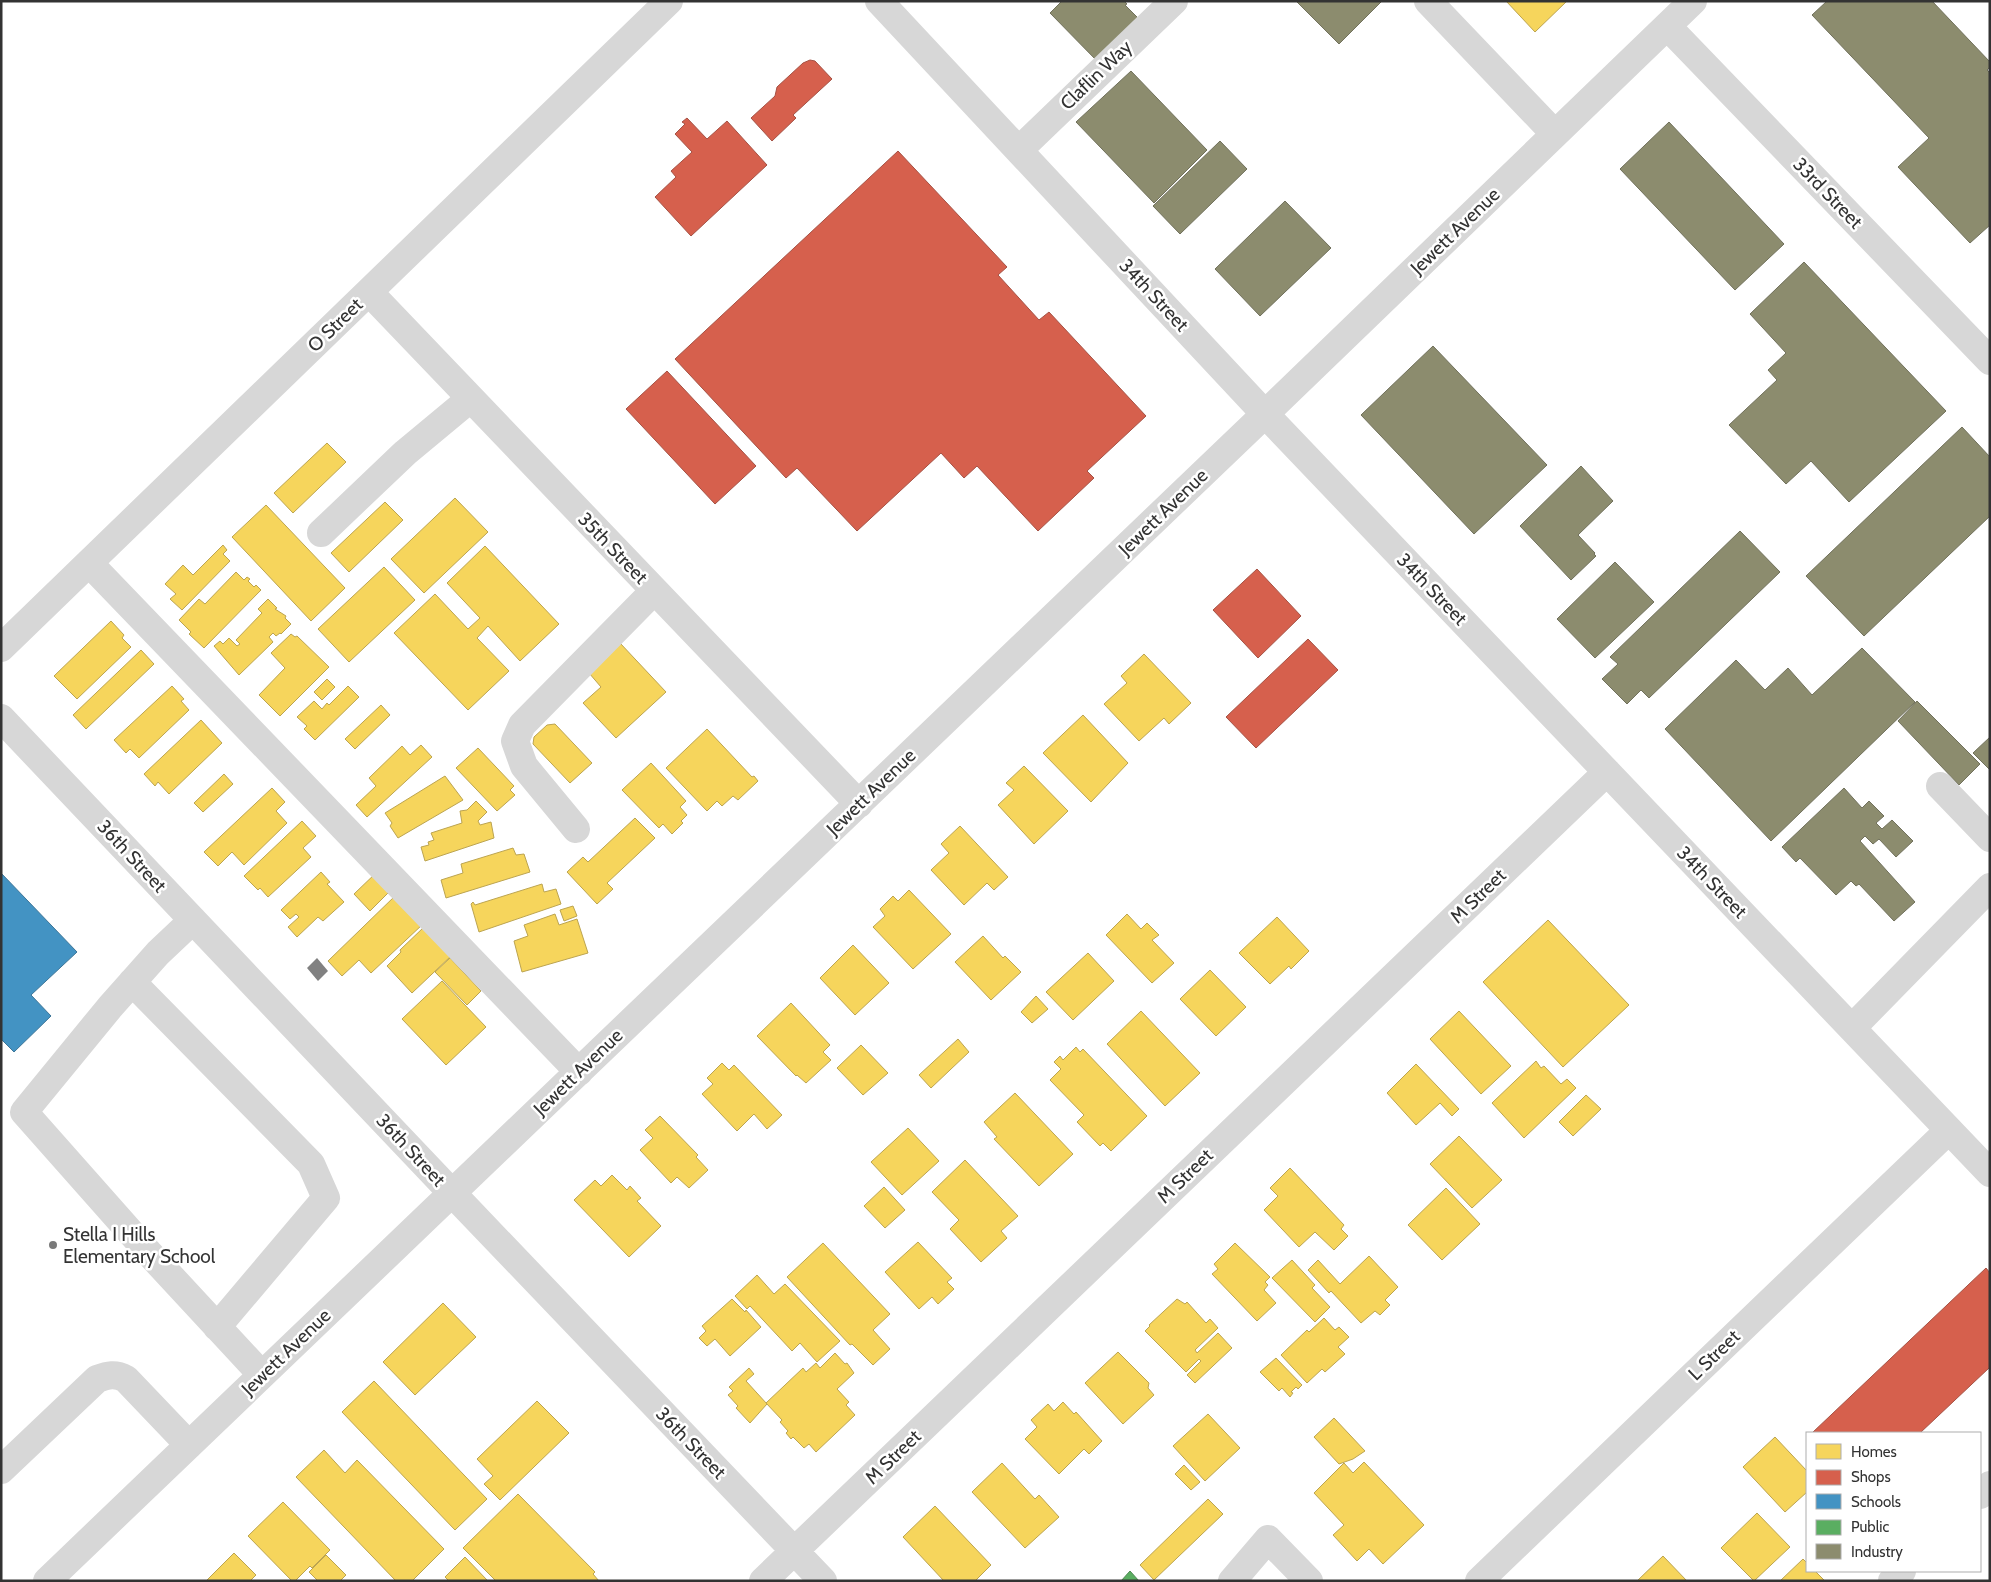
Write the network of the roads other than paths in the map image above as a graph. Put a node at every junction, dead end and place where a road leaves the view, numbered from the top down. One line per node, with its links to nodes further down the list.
1 (669, 1): 9 (street, O Street)
2 (880, 1): 8 (street, 34th Street)
3 (1174, 1): 8 (street, Claflin Way)
4 (1428, 1): 7 (street)
5 (1693, 1): 6 (street, Jewett Avenue)
6 (1667, 26): 7 (street, Jewett Avenue); 10 (street, 33rd Street)
7 (1555, 134): 12 (street, Jewett Avenue)
8 (1019, 150): 12 (street, 34th Street)
9 (369, 292): 11 (street, 35th Street); 14 (street, O Street)
10 (1990, 360)
11 (470, 399): 13 (street); 15 (street, 35th Street)
12 (1265, 414): 18 (street, 34th Street); 20 (street, Jewett Avenue)
13 (321, 533)
14 (89, 563): 16 (street, O Street); 27 (street)
15 (654, 591): 20 (street, 35th Street); 21 (street)
16 (1, 648)
17 (1, 718): 24 (street, 36th Street)
18 (1608, 772): 26 (street, 34th Street); 37 (street, M Street)
19 (1940, 786): 22 (street)
20 (859, 804): 27 (street, Jewett Avenue)
21 (576, 829)
22 (1990, 838)
23 (1990, 887): 26 (street)
24 (193, 920): 25 (street); 30 (street, 36th Street)
25 (132, 982): 31 (street); 31 (street)
26 (1852, 1028): 28 (street, 34th Street)
27 (579, 1072): 30 (street, Jewett Avenue)
28 (1949, 1130): 29 (street, 34th Street); 44 (street, L Street)
29 (1990, 1173)
30 (452, 1194): 32 (street, Jewett Avenue); 37 (street, 36th Street)
31 (216, 1327): 32 (street)
32 (262, 1375): 33 (street, Jewett Avenue)
33 (189, 1445): 34 (street); 39 (street, Jewett Avenue)
34 (1, 1470)
35 (1990, 1485): 36 (street)
36 (1981, 1494)
37 (794, 1551): 40 (street, M Street); 41 (street, 36th Street)
38 (1901, 1572): 45 (street)
39 (47, 1581)
40 (763, 1581)
41 (823, 1581)
42 (1232, 1581): 43 (street)
43 (1309, 1581)
44 (1479, 1581)
45 (1892, 1581)

